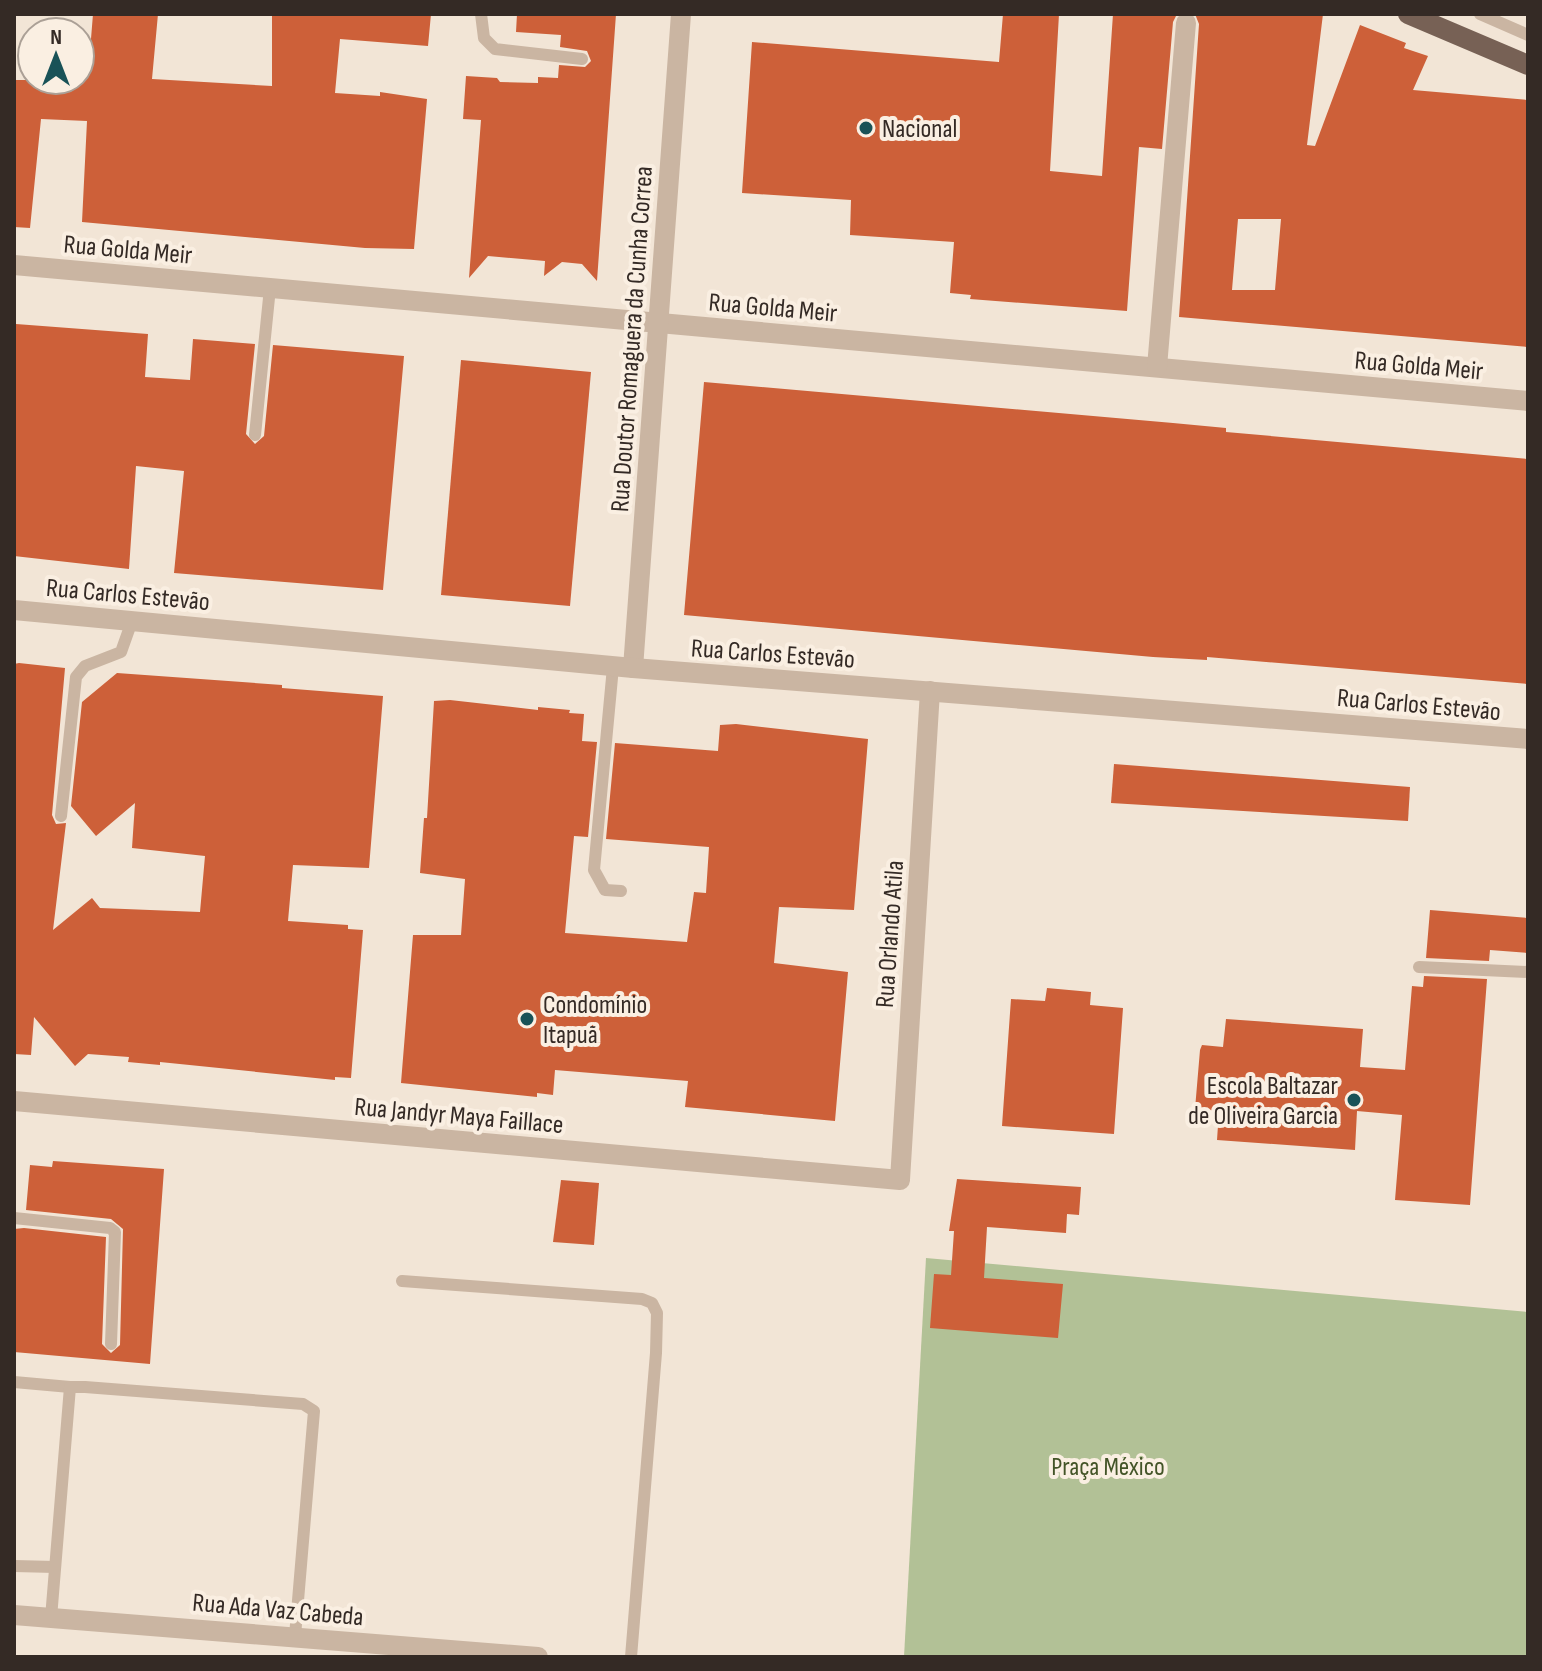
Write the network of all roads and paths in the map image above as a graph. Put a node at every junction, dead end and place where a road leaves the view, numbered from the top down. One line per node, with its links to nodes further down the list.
1 (481, 14): 7 (lane)
2 (681, 14): 11 (street, Rua Doutor Romaguera da Cunha Correa)
3 (1408, 14): 8 (main road)
4 (1480, 14): 6 (lane)
5 (1186, 23): 12 (street)
6 (1528, 35)
7 (582, 59)
8 (1528, 65)
9 (14, 265): 10 (street, Rua Golda Meir)
10 (270, 288): 11 (street, Rua Golda Meir); 14 (lane)
11 (659, 323): 12 (street, Rua Golda Meir); 17 (street, Rua Doutor Romaguera da Cunha Correa)
12 (1157, 367): 13 (street, Rua Golda Meir)
13 (1528, 401)
14 (255, 435)
15 (14, 610): 16 (street, Rua Carlos Estevão)
16 (132, 621): 17 (street, Rua Carlos Estevão); 20 (lane)
17 (623, 668): 18 (street, Rua Carlos Estevão); 21 (lane)
18 (930, 691): 19 (street, Rua Carlos Estevão); 25 (street, Rua Orlando Atila)
19 (1528, 739)
20 (61, 816)
21 (621, 891)
22 (1419, 967): 23 (lane)
23 (1528, 972)
24 (14, 1101): 25 (street, Rua Jandyr Maya Faillace)
25 (900, 1180)
26 (14, 1218): 28 (lane)
27 (402, 1281): 37 (lane)
28 (111, 1344)
29 (14, 1382): 30 (lane)
30 (70, 1387): 32 (lane); 35 (lane)
31 (14, 1566): 32 (lane)
32 (55, 1567): 34 (lane)
33 (14, 1615): 34 (street, Rua Ada Vaz Cabeda)
34 (51, 1618): 35 (street, Rua Ada Vaz Cabeda)
35 (295, 1636): 36 (street, Rua Ada Vaz Cabeda)
36 (538, 1657)
37 (631, 1657)

